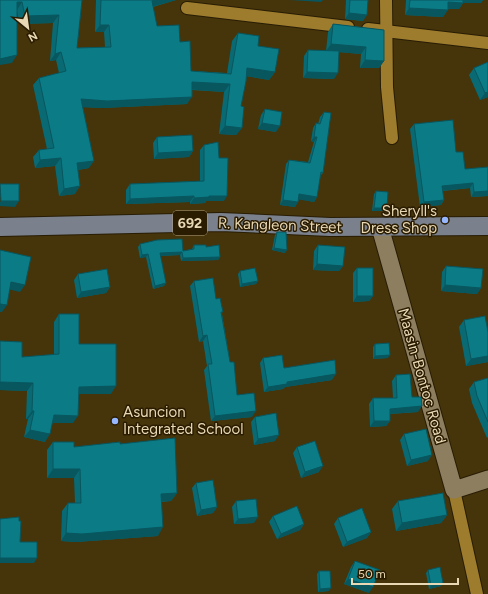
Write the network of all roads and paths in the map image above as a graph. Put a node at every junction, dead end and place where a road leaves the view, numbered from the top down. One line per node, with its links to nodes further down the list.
1 (386, 0): 3 (street)
2 (187, 8): 3 (street)
3 (386, 31): 4 (street); 5 (street)
4 (488, 43)
5 (392, 138)
6 (488, 226): 8 (main road, R. Kangleon Street / 692)
7 (0, 227): 8 (main road, R. Kangleon Street / 692)
8 (380, 227): 10 (main road, Maasin-Bontoc Road)
9 (488, 479): 10 (main road)
10 (454, 490): 11 (street)
11 (477, 594)

